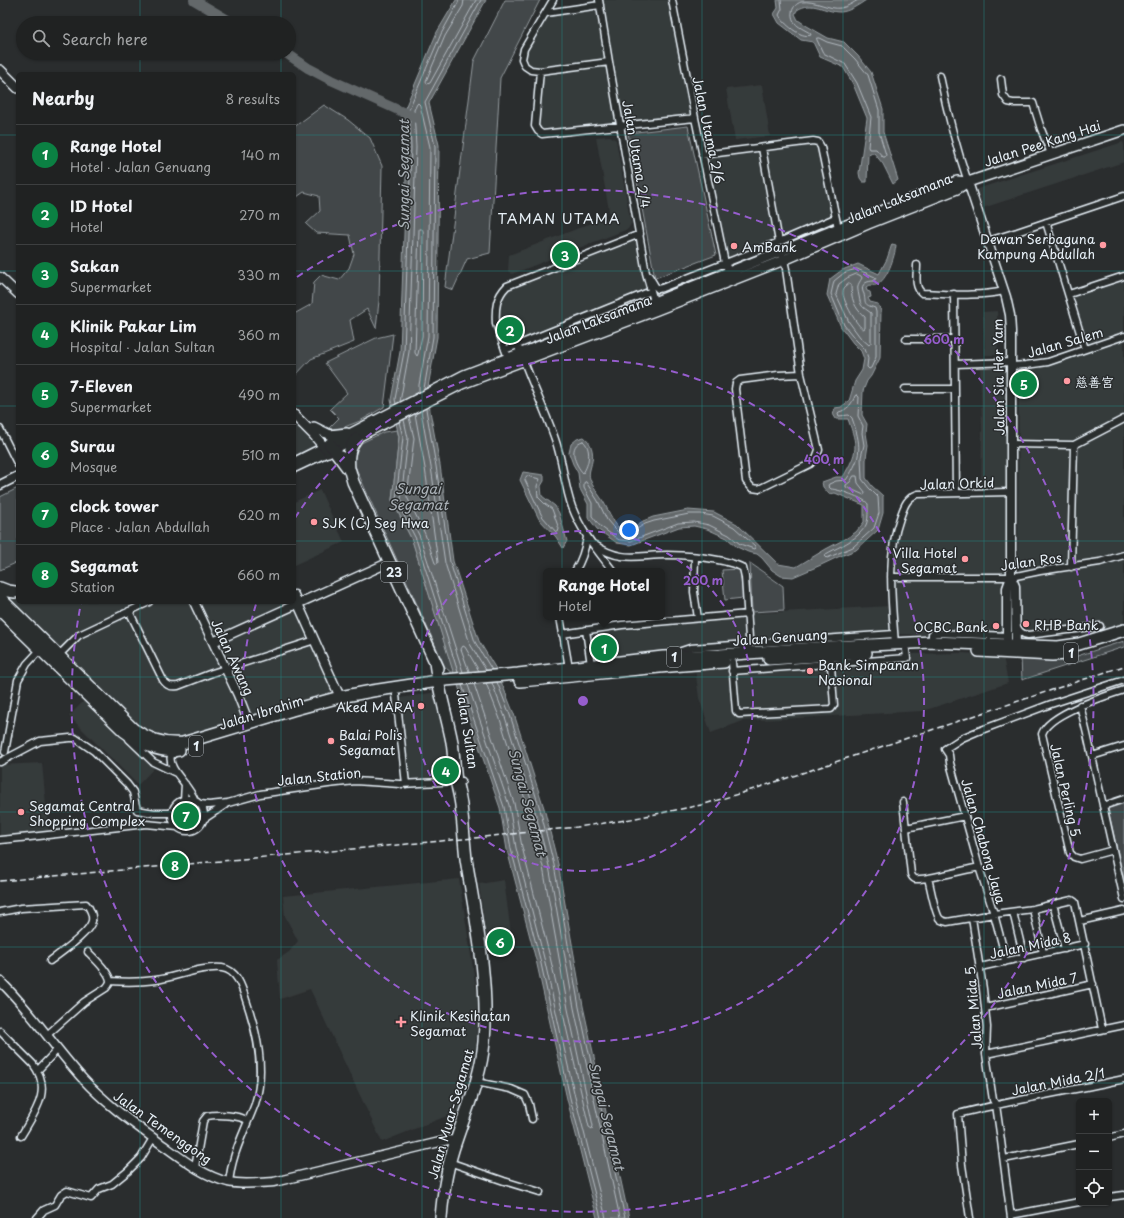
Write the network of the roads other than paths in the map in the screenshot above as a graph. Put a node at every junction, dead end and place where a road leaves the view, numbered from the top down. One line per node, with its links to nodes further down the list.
1 (552, 0): 4 (street)
2 (672, 0): 11 (street, Jalan Utama 2/6)
3 (600, 3): 4 (street); 5 (street, Jalan Utama 2/4)
4 (546, 13): 7 (street)
5 (609, 62): 7 (street); 12 (street, Jalan Utama 2/4)
6 (0, 70): 10 (main road)
7 (540, 71): 12 (street)
8 (940, 76): 17 (street)
9 (1001, 79): 15 (street)
10 (16, 86)
11 (694, 118): 12 (street); 16 (street, Jalan Utama 2/6)
12 (621, 126): 22 (street, Jalan Utama 2/4)
13 (1124, 130): 15 (main road, Jalan Pee Kang Hai)
14 (762, 148): 16 (street); 19 (street); 24 (street)
15 (1051, 154): 17 (main road, Jalan Pee Kang Hai)
16 (702, 155): 27 (street, Jalan Utama 2/6)
17 (968, 182): 21 (main road, Jalan Laksamana); 23 (street, Jalan Sia Her Yam); 25 (main road, Jalan Laksamana)
18 (1124, 196): 20 (street)
19 (835, 218): 21 (street); 24 (street)
20 (1046, 222): 23 (street); 35 (street)
21 (838, 228): 25 (main road, Jalan Laksamana)
22 (640, 234): 28 (street, Jalan Utama 2/4); 42 (street)
23 (988, 241): 32 (street, Jalan Sia Her Yam)
24 (779, 242): 27 (street)
25 (783, 255): 27 (main road, Jalan Laksamana); 45 (street)
26 (917, 265): 34 (street)
27 (729, 271): 28 (street); 36 (main road, Jalan Laksamana)
28 (646, 273): 31 (street, Jalan Utama 2/4)
29 (1124, 276): 35 (street)
30 (0, 277): 33 (street)
31 (651, 291): 36 (street, Jalan Utama 2/4); 41 (street)
32 (1004, 291): 34 (street); 44 (street, Jalan Sia Her Yam)
33 (16, 292)
34 (954, 294): 39 (street)
35 (1069, 294): 40 (street)
36 (655, 306): 41 (main road, Jalan Laksamana)
37 (1124, 336): 40 (street, Jalan Salem)
38 (906, 339): 39 (street)
39 (955, 340): 43 (street)
40 (1085, 349): 44 (street, Jalan Salem)
41 (520, 353): 42 (main road, Jalan Laksamana); 65 (street)
42 (508, 358): 53 (main road, Jalan Laksamana)
43 (955, 364): 44 (street, Jalan Salem); 47 (street)
44 (1012, 364): 54 (street, Jalan Sia Her Yam)
45 (801, 374): 45 (street)
46 (905, 389): 47 (street)
47 (954, 389): 64 (street)
48 (296, 409): 51 (main road)
49 (296, 417): 56 (main road)
50 (1124, 419): 55 (street)
51 (314, 427): 53 (main road); 56 (main road)
52 (0, 429): 57 (street)
53 (356, 435): 56 (main road, Jalan Laksamana); 60 (highway)
54 (1012, 444): 55 (street); 63 (street, Jalan Sia Her Yam)
55 (1074, 445): 71 (street)
56 (329, 448): 58 (street); 59 (street); 60 (highway, Jalan Sultan / 23)
57 (16, 460)
58 (296, 461)
59 (296, 467)
60 (351, 476): 70 (highway, Jalan Sultan / 23)
61 (16, 477): 62 (street)
62 (0, 485)
63 (1011, 492): 64 (street, Jalan Orkid); 76 (street, Jalan Sia Her Yam)
64 (956, 493): 75 (street, Jalan Orkid)
65 (586, 537): 66 (street); 72 (street)
66 (592, 544): 68 (street); 73 (street)
67 (1124, 555): 71 (street, Jalan Ros)
68 (624, 557): 69 (street); 74 (street)
69 (694, 557): 86 (street); 87 (street)
70 (390, 562): 83 (street); 113 (highway, Jalan Sultan / 23)
71 (1071, 567): 76 (street, Jalan Ros)
72 (577, 568)
73 (611, 568)
74 (612, 568)
75 (891, 577): 76 (street, Jalan Ros); 97 (street, Jalan Orkid)
76 (1011, 578): 90 (street, Jalan Sia Her Yam); 100 (street, Jalan Sia Her Yam)
77 (0, 588): 78 (highway)
78 (16, 591): 79 (street)
79 (0, 598): 103 (highway, Jalan Ibrahim / 1)
80 (296, 600): 83 (street)
81 (145, 604): 85 (street)
82 (195, 604): 99 (street, Jalan Awang)
83 (298, 604): 98 (street); 99 (street)
84 (0, 610): 102 (highway, Jalan Ibrahim / 1)
85 (129, 611): 103 (street); 110 (street)
86 (748, 614): 87 (street); 101 (street)
87 (698, 618): 91 (street)
88 (560, 620): 95 (street)
89 (623, 620): 91 (street)
90 (1015, 624): 92 (street); 100 (street, Jalan Sia Her Yam)
91 (622, 625): 93 (street)
92 (1100, 626)
93 (586, 630): 95 (street); 106 (street)
94 (1124, 630): 100 (highway, Jalan Genuang / 1)
95 (562, 634): 109 (street)
96 (1124, 637): 100 (highway, Jalan Genuang / 1)
97 (895, 639): 100 (highway, Jalan Genuang / 1); 101 (street); 104 (highway, Jalan Genuang / 1)
98 (315, 640): 110 (street); 116 (street)
99 (213, 642): 110 (street, Jalan Awang)
100 (1011, 646): 104 (highway, Jalan Genuang / 1)
101 (750, 648): 104 (highway, Jalan Genuang / 1); 105 (highway, Jalan Genuang / 1)
102 (41, 649): 119 (highway, Jalan Ibrahim / 1); 122 (street)
103 (59, 655): 118 (highway, Jalan Ibrahim / 1)
104 (830, 655): 108 (highway, Jalan Genuang / 1); 108 (street)
105 (652, 663): 107 (highway, Jalan Genuang / 1); 108 (highway, Jalan Genuang / 1)
106 (591, 665): 107 (highway, Jalan Genuang / 1); 109 (highway, Jalan Genuang / 1)
107 (628, 665): 111 (highway, Jalan Genuang / 1)
108 (732, 666)
109 (569, 668): 111 (highway, Jalan Genuang / 1)
110 (225, 669): 118 (street, Jalan Awang)
111 (520, 677): 113 (highway, Jalan Genuang / 1)
112 (1124, 680): 137 (street, Jalan Chabong Jaya)
113 (446, 684): 115 (highway, Jalan Ibrahim / 1); 116 (highway, Jalan Ibrahim / 1); 126 (highway, Jalan Sultan / 23)
114 (1124, 690): 117 (street, Jalan Perling 5)
115 (396, 695): 121 (highway, Jalan Ibrahim / 1); 128 (street)
116 (340, 697): 118 (highway, Jalan Ibrahim / 1)
117 (1080, 705): 123 (street); 142 (street, Jalan Perling 5)
118 (249, 723)
119 (124, 731): 121 (highway, Jalan Ibrahim / 1); 125 (street)
120 (1124, 746): 123 (street)
121 (177, 751): 125 (street)
122 (5, 752)
123 (1092, 756): 135 (street)
124 (0, 762): 136 (street)
125 (176, 773): 127 (street)
126 (459, 782): 128 (street, Jalan Station); 134 (highway, Jalan Sultan / 23)
127 (186, 784): 130 (street); 131 (street)
128 (406, 784): 133 (street, Jalan Station)
129 (1124, 799): 135 (street)
130 (184, 800): 131 (street); 136 (street)
131 (197, 802): 133 (street, Jalan Station); 138 (street)
132 (903, 802): 140 (street)
133 (228, 803): 138 (street, Jalan Station)
134 (461, 803): 174 (highway, Jalan Muar-Segamat / 23)
135 (1103, 806): 142 (street)
136 (173, 813): 139 (street)
137 (965, 816): 140 (street); 143 (street, Jalan Chabong Jaya)
138 (204, 819): 139 (street)
139 (178, 827): 141 (street)
140 (906, 828): 144 (street)
141 (0, 840)
142 (1113, 850): 145 (street)
143 (979, 867): 144 (street); 151 (street, Jalan Chabong Jaya)
144 (928, 878): 152 (street, Jalan Chabong Jaya)
145 (1124, 898)
146 (1053, 904): 147 (street); 153 (street); 155 (street)
147 (1033, 909): 150 (street); 157 (street)
148 (1124, 911): 153 (street)
149 (0, 912): 159 (street)
150 (1013, 912): 151 (street); 158 (street)
151 (994, 914): 152 (street, Jalan Chabong Jaya); 160 (street)
152 (972, 918): 161 (street, Jalan Mida 5)
153 (1080, 921): 154 (street)
154 (1085, 944): 155 (street, Jalan Mida 8); 164 (street)
155 (1065, 949): 157 (street, Jalan Mida 8)
156 (88, 952): 163 (street)
157 (1043, 953): 158 (street, Jalan Mida 8)
158 (1024, 958): 160 (street, Jalan Mida 8)
159 (50, 961)
160 (1005, 962): 161 (street, Jalan Mida 8)
161 (980, 968): 165 (street, Jalan Mida 5)
162 (0, 981): 169 (street, Jalan Temenggong)
163 (110, 981): 169 (street); 177 (street)
164 (1094, 984): 165 (street, Jalan Mida 7); 167 (street)
165 (985, 1008): 171 (street, Jalan Mida 5)
166 (1124, 1025): 167 (street, Jalan Mida 5)
167 (1102, 1029): 171 (street, Jalan Mida 5)
168 (0, 1031): 172 (street)
169 (47, 1035): 170 (street, Jalan Temenggong)
170 (58, 1049): 172 (street); 181 (street, Jalan Temenggong)
171 (986, 1054): 175 (street)
172 (38, 1070): 179 (street)
173 (1124, 1079): 175 (street, Jalan Mida 2/1)
174 (476, 1082): 176 (street); 182 (highway, Jalan Muar-Segamat / 23)
175 (996, 1105): 184 (street); 196 (street, Jalan Mida 2/1)
176 (532, 1119)
177 (248, 1121): 186 (street); 187 (street)
178 (1124, 1134): 180 (street)
179 (21, 1136)
180 (1112, 1137)
181 (153, 1138): 186 (street, Jalan Temenggong); 194 (street)
182 (456, 1141): 185 (highway, Jalan Muar-Segamat / 23); 187 (street, Jalan Temenggong)
183 (1076, 1145): 184 (street)
184 (1004, 1159): 193 (street)
185 (449, 1162): 188 (street); 195 (highway, Jalan Muar-Segamat / 23)
186 (195, 1167): 187 (street, Jalan Temenggong)
187 (228, 1182)
188 (540, 1192)
189 (1124, 1195): 190 (street)
190 (1112, 1197)
191 (1076, 1203): 192 (street)
192 (1032, 1211): 193 (street); 197 (street)
193 (1011, 1216)
194 (37, 1218)
195 (441, 1218)
196 (970, 1218)
197 (1033, 1218)

